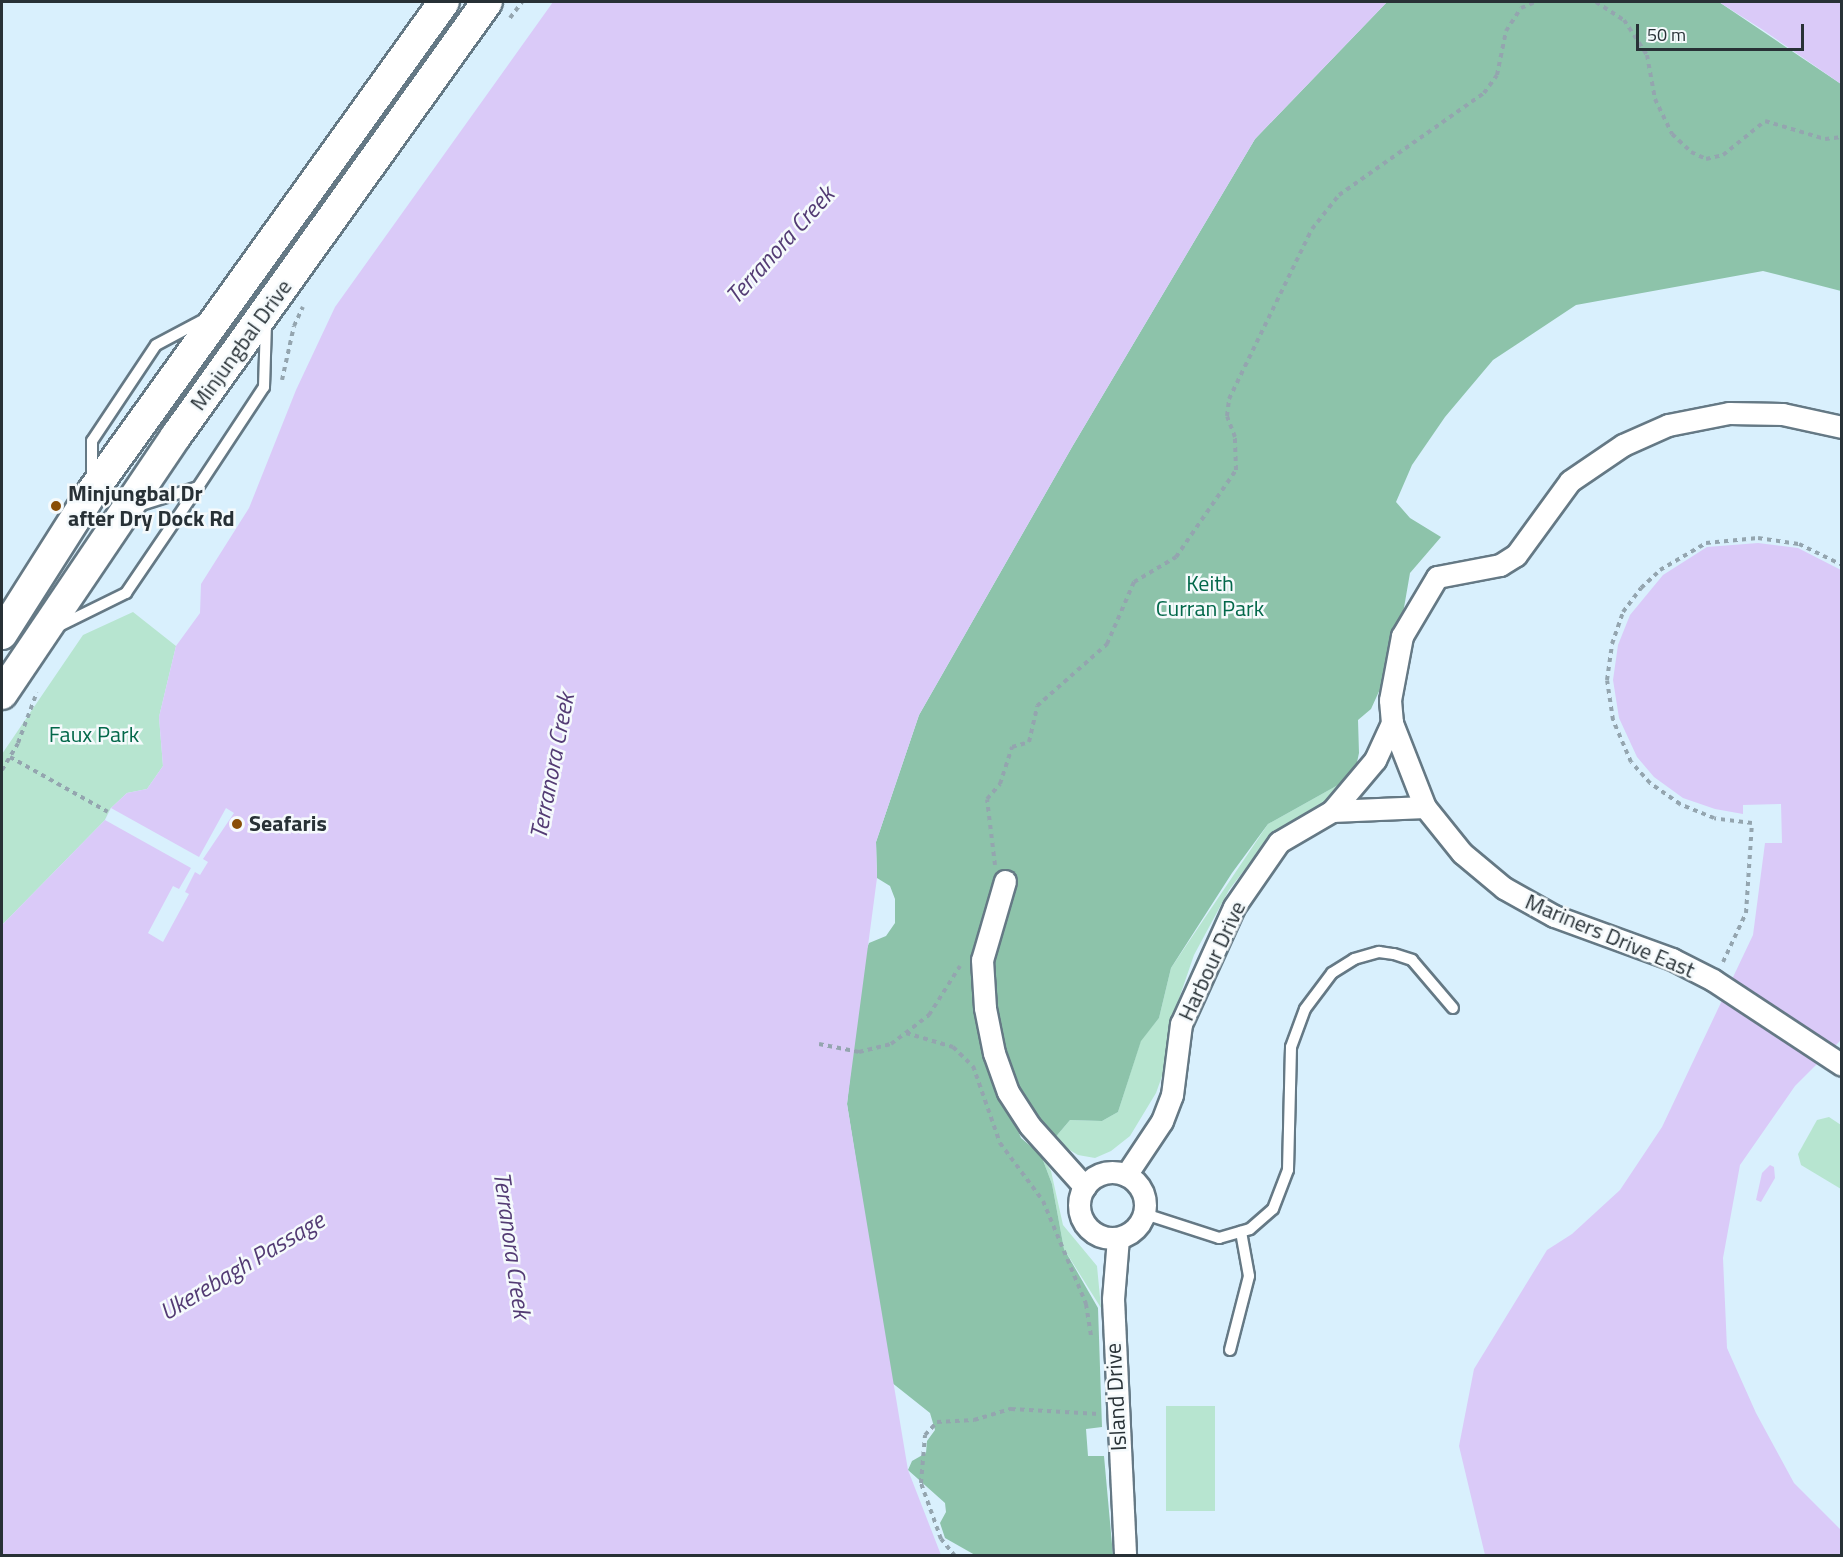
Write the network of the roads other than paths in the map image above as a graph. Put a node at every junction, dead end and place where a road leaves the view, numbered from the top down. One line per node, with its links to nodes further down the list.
1 (444, 2): 7 (main road, Minjungbal Drive)
2 (487, 2): 3 (main road, Minjungbal Drive)
3 (267, 310): 5 (lane); 6 (main road, Minjungbal Drive)
4 (1842, 427): 10 (street)
5 (198, 487): 6 (lane); 8 (lane)
6 (126, 510): 8 (main road, Minjungbal Drive)
7 (2, 634)
8 (42, 634): 9 (main road, Minjungbal Drive)
9 (2, 694)
10 (1392, 723): 11 (street, Mariners Drive East); 12 (street, Harbour Drive)
11 (1425, 807): 12 (street, Harbour Drive); 15 (street, Mariners Drive East)
12 (1332, 811): 16 (street, Harbour Drive)
13 (1005, 880): 17 (street)
14 (1453, 1008): 19 (lane)
15 (1842, 1065)
16 (1126, 1175): 17 (street); 18 (street)
17 (1085, 1186): 20 (street)
18 (1144, 1214): 19 (lane); 20 (street)
19 (1241, 1232): 21 (lane)
20 (1118, 1238): 22 (street, Island Drive)
21 (1230, 1350)
22 (1125, 1556)

